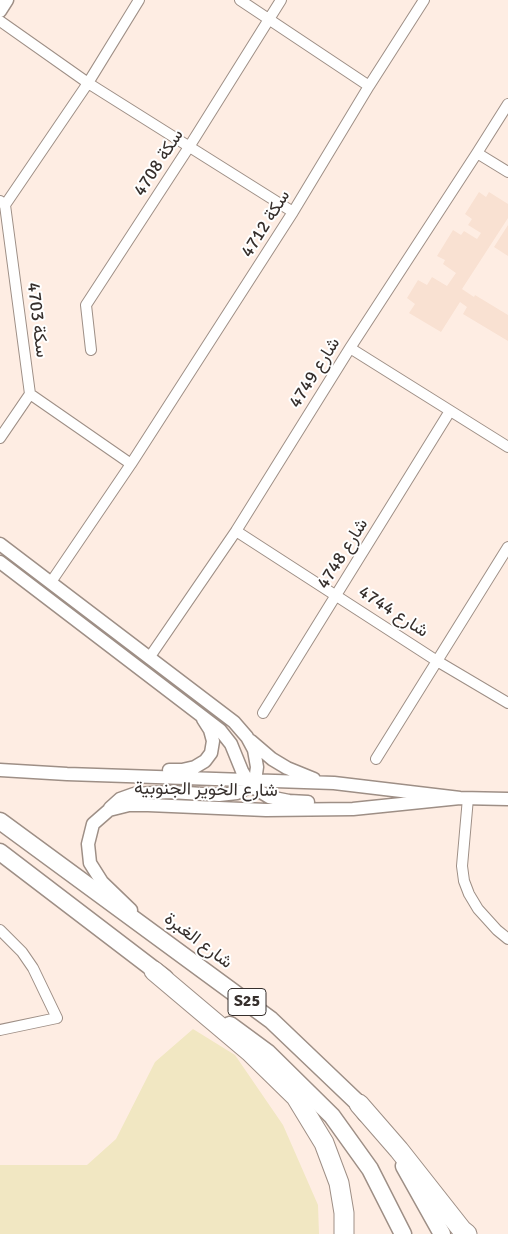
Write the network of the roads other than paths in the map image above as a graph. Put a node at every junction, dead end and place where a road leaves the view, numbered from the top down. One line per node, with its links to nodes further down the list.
1 (7, 0): 6 (street)
2 (139, 0): 9 (street)
3 (240, 0): 7 (street)
4 (281, 0): 7 (street, سكة 4708)
5 (424, 0): 10 (street, سكة 4712)
6 (0, 11)
7 (269, 18): 10 (street); 12 (street, سكة 4708)
8 (0, 21): 9 (street)
9 (88, 83): 12 (street); 15 (street)
10 (369, 86): 16 (street, سكة 4712)
11 (508, 104): 13 (street, 4749 شارع)
12 (189, 147): 16 (street); 18 (street, سكة 4708)
13 (478, 153): 14 (street); 17 (street, 4749 شارع)
14 (508, 172)
15 (3, 203): 19 (street, 4703 سكة)
16 (293, 212): 23 (street, سكة 4712)
17 (350, 348): 20 (street); 24 (street, 4749 شارع)
18 (91, 350)
19 (30, 394): 21 (street); 23 (street)
20 (450, 411): 22 (street); 29 (street, 4748 شارع)
21 (0, 438)
22 (508, 448)
23 (131, 464): 28 (street, سكة 4712)
24 (236, 531): 29 (street, 4744 شارع); 30 (street, 4749 شارع)
25 (0, 544): 28 (street, شارع الخوير الجنوبية)
26 (508, 547): 31 (street)
27 (0, 562): 33 (street, شارع الخوير الجنوبية)
28 (51, 582): 30 (street, شارع الخوير الجنوبية)
29 (336, 595): 31 (street, 4744 شارع); 34 (street, 4748 شارع)
30 (149, 658): 35 (street, شارع الخوير الجنوبية)
31 (437, 661): 32 (street, 4744 شارع); 36 (street)
32 (508, 703)
33 (197, 712): 38 (street); 39 (street, شارع الخوير الجنوبية)
34 (263, 712)
35 (247, 737): 39 (street, شارع الخوير الجنوبية); 40 (street)
36 (376, 759)
37 (0, 770): 38 (street, شارع الخوير الجنوبية)
38 (67, 774): 39 (street, شارع الخوير الجنوبية)
39 (251, 782): 40 (street, شارع الخوير الجنوبية); 43 (street); 44 (street)
40 (334, 783): 41 (street, شارع الخوير الجنوبية)
41 (464, 798): 42 (street, شارع الخوير الجنوبية); 43 (street, شارع الخوير الجنوبية); 49 (street)
42 (508, 799)
43 (408, 802): 44 (street, شارع الخوير الجنوبية)
44 (108, 810): 48 (street)
45 (0, 821): 48 (main road, شارع الغبرة / S25)
46 (0, 852): 50 (main road, S25)
47 (0, 930): 51 (street)
48 (155, 934): 52 (main road, شارع الغبرة / S25)
49 (508, 939)
50 (154, 971): 53 (highway); 54 (main road, S25)
51 (0, 1030)
52 (359, 1104): 55 (main road, شارع الغبرة / S25); 56 (highway)
53 (344, 1234)
54 (403, 1234)
55 (442, 1234)
56 (467, 1234)

